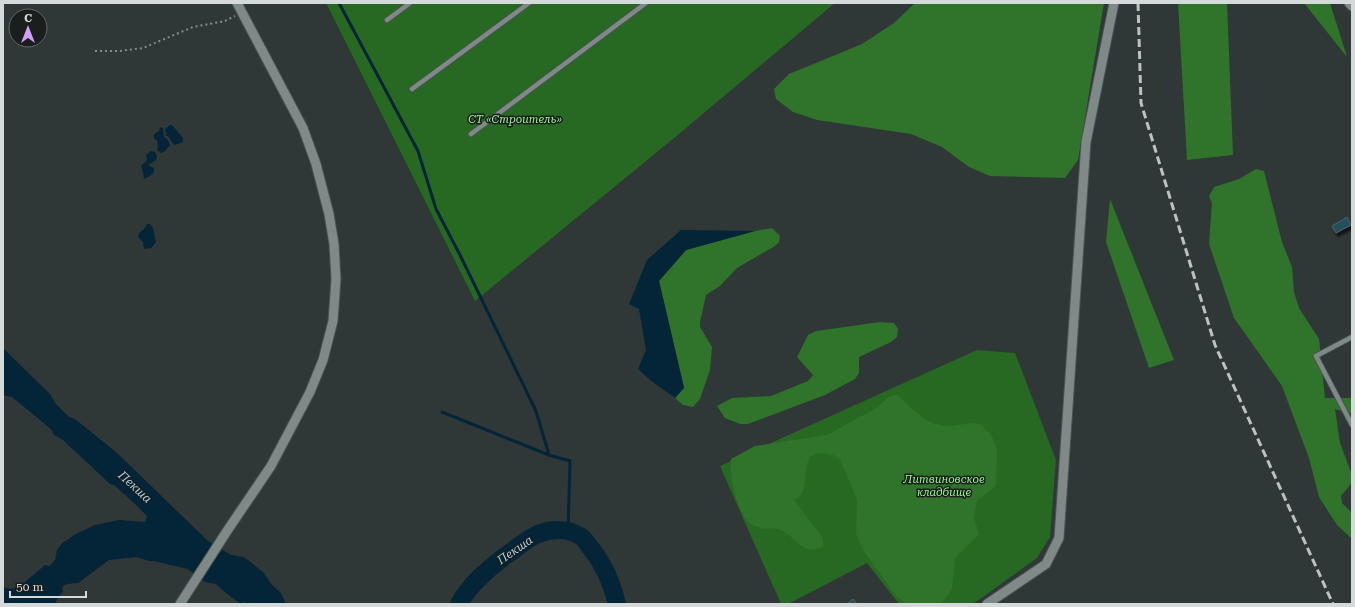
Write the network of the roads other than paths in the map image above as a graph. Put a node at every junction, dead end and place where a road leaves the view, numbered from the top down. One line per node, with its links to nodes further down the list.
1 (237, 3): 13 (street)
2 (410, 3): 8 (lane)
3 (529, 3): 9 (lane)
4 (646, 3): 10 (lane)
5 (1114, 3): 14 (street)
6 (1349, 3): 7 (street)
7 (1352, 6)
8 (387, 20)
9 (412, 89)
10 (472, 134)
11 (1352, 337): 12 (lane)
12 (1352, 425)
13 (180, 604)
14 (987, 604)

